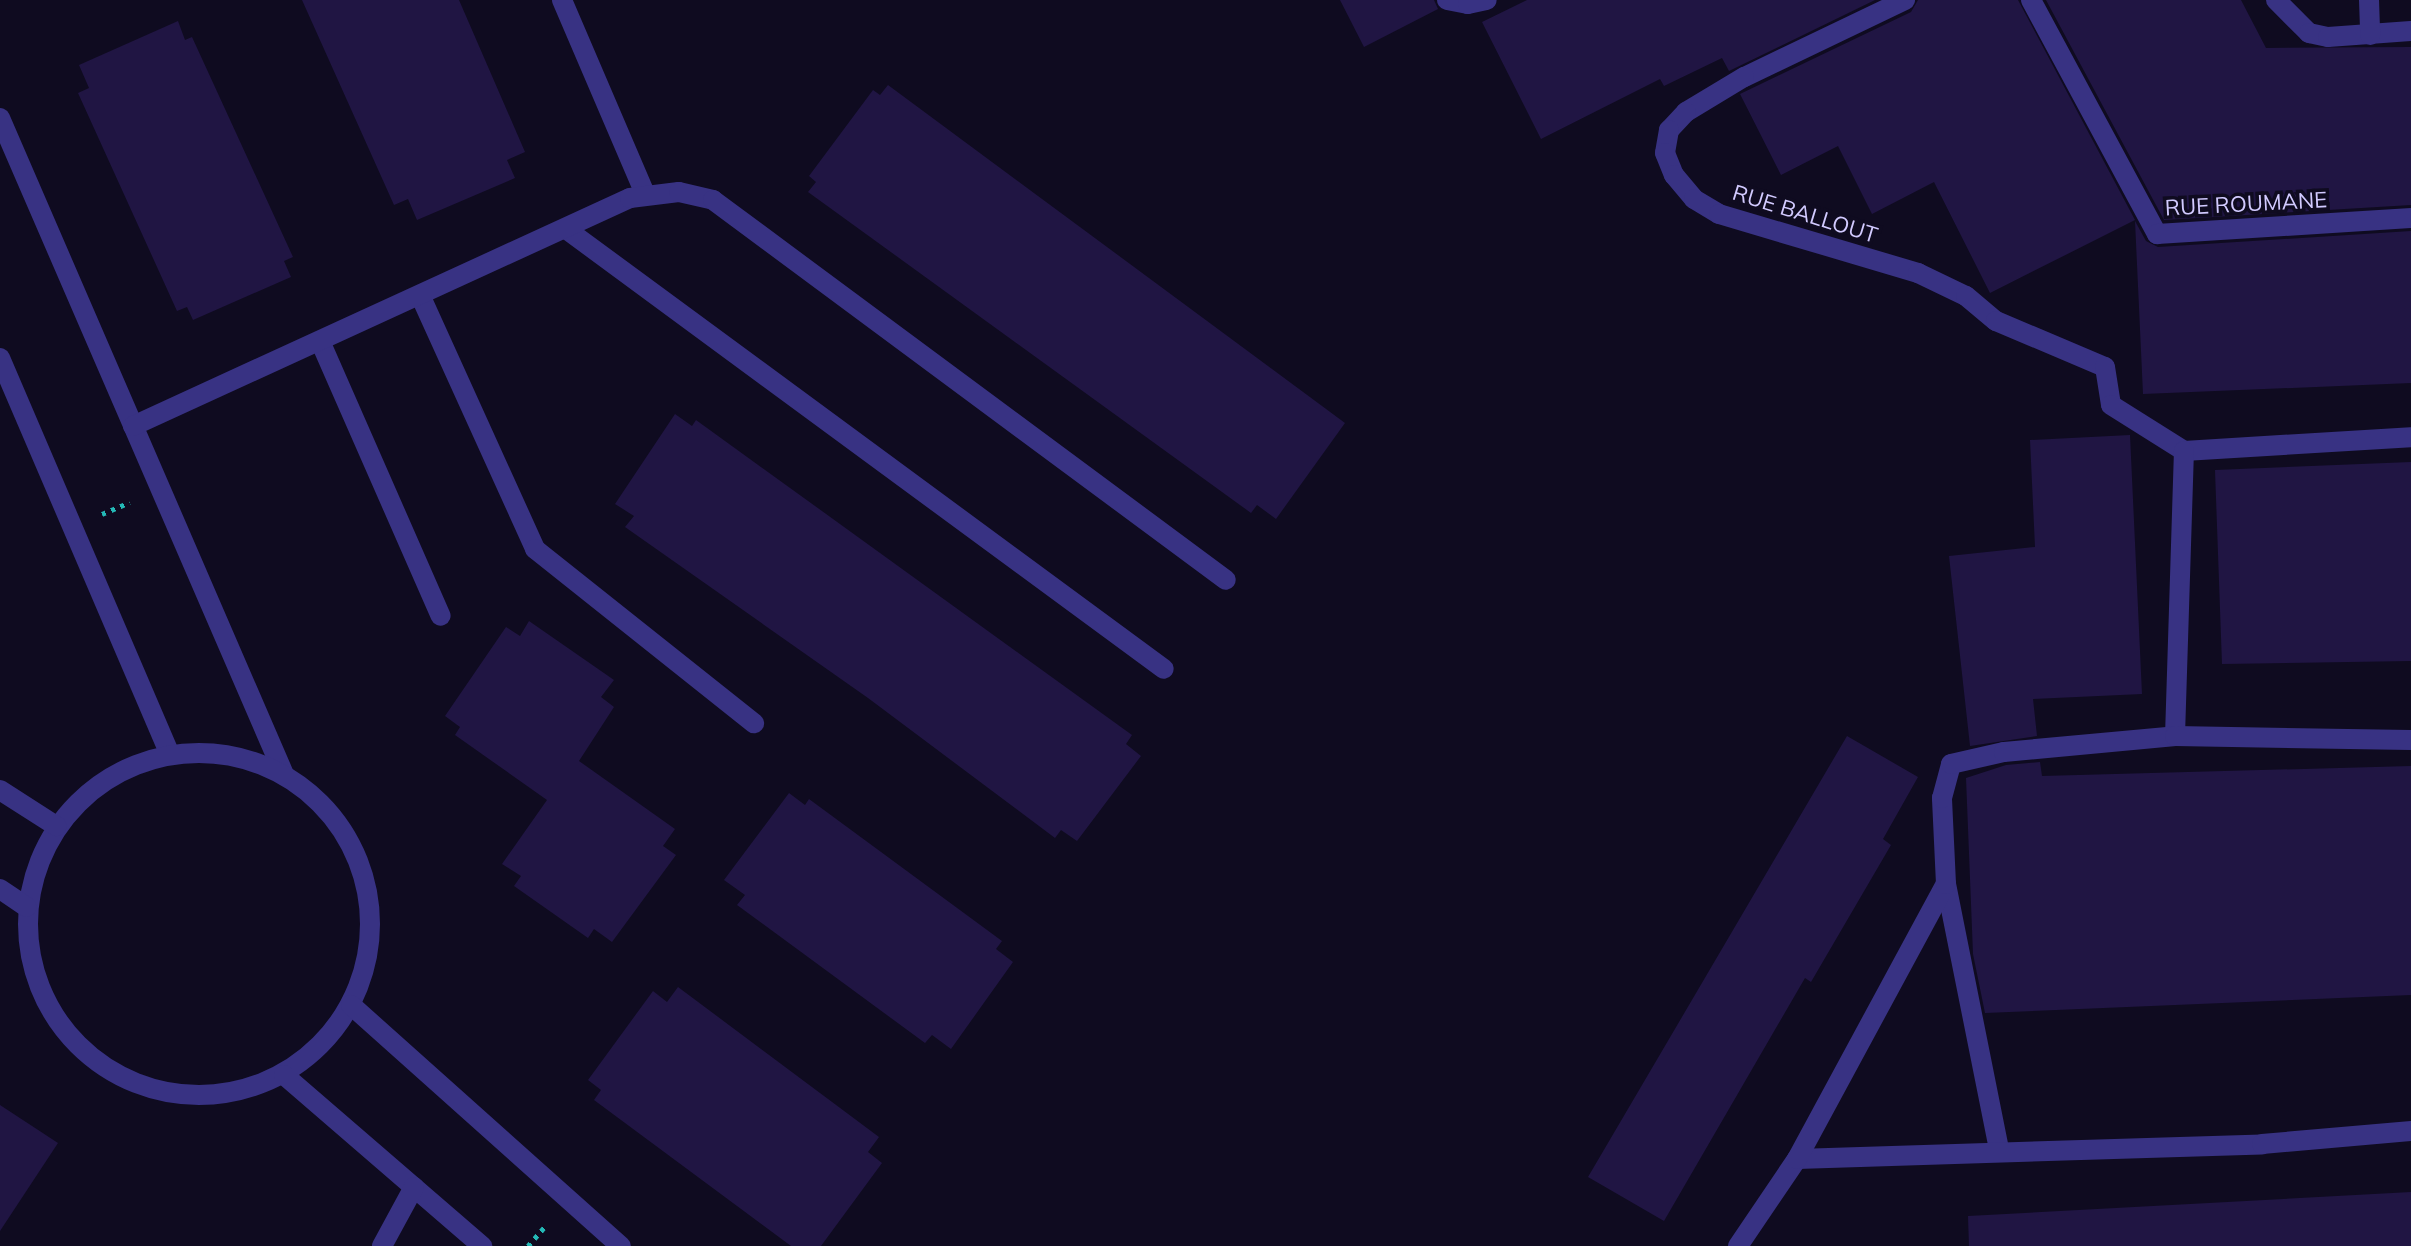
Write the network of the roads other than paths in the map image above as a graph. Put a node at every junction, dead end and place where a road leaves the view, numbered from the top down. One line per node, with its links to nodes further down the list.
1 (562, 0): 11 (street)
2 (1447, 0): 3 (street)
3 (1487, 0)
4 (1905, 0): 19 (street, RUE BALLOUT)
5 (2031, 0): 12 (street, RUE ROUMANE)
6 (2276, 0): 9 (street)
7 (2369, 0): 9 (street)
8 (2411, 31): 9 (street)
9 (2370, 35)
10 (0, 118): 17 (street)
11 (645, 194): 13 (street); 20 (street)
12 (2411, 218)
13 (566, 229): 14 (street); 22 (street)
14 (420, 295): 15 (street); 23 (street)
15 (320, 341): 17 (street); 21 (street)
16 (0, 358): 26 (street)
17 (133, 426): 27 (street)
18 (2411, 437): 19 (street)
19 (2184, 451): 24 (street)
20 (1226, 580)
21 (441, 616)
22 (1164, 669)
23 (754, 723)
24 (2175, 736): 25 (street); 30 (street)
25 (2411, 740)
26 (169, 753): 27 (street); 29 (street)
27 (283, 772): 33 (street)
28 (0, 790): 29 (street)
29 (56, 826): 32 (street)
30 (1946, 884): 36 (street); 37 (street)
31 (0, 889): 32 (street)
32 (27, 907): 34 (street)
33 (351, 1005): 34 (street); 41 (street)
34 (284, 1075): 38 (street)
35 (2411, 1131): 36 (street)
36 (1999, 1150): 37 (street)
37 (1797, 1159): 42 (street)
38 (414, 1187): 39 (street); 40 (street)
39 (382, 1246)
40 (482, 1246)
41 (621, 1246)
42 (1738, 1246)

